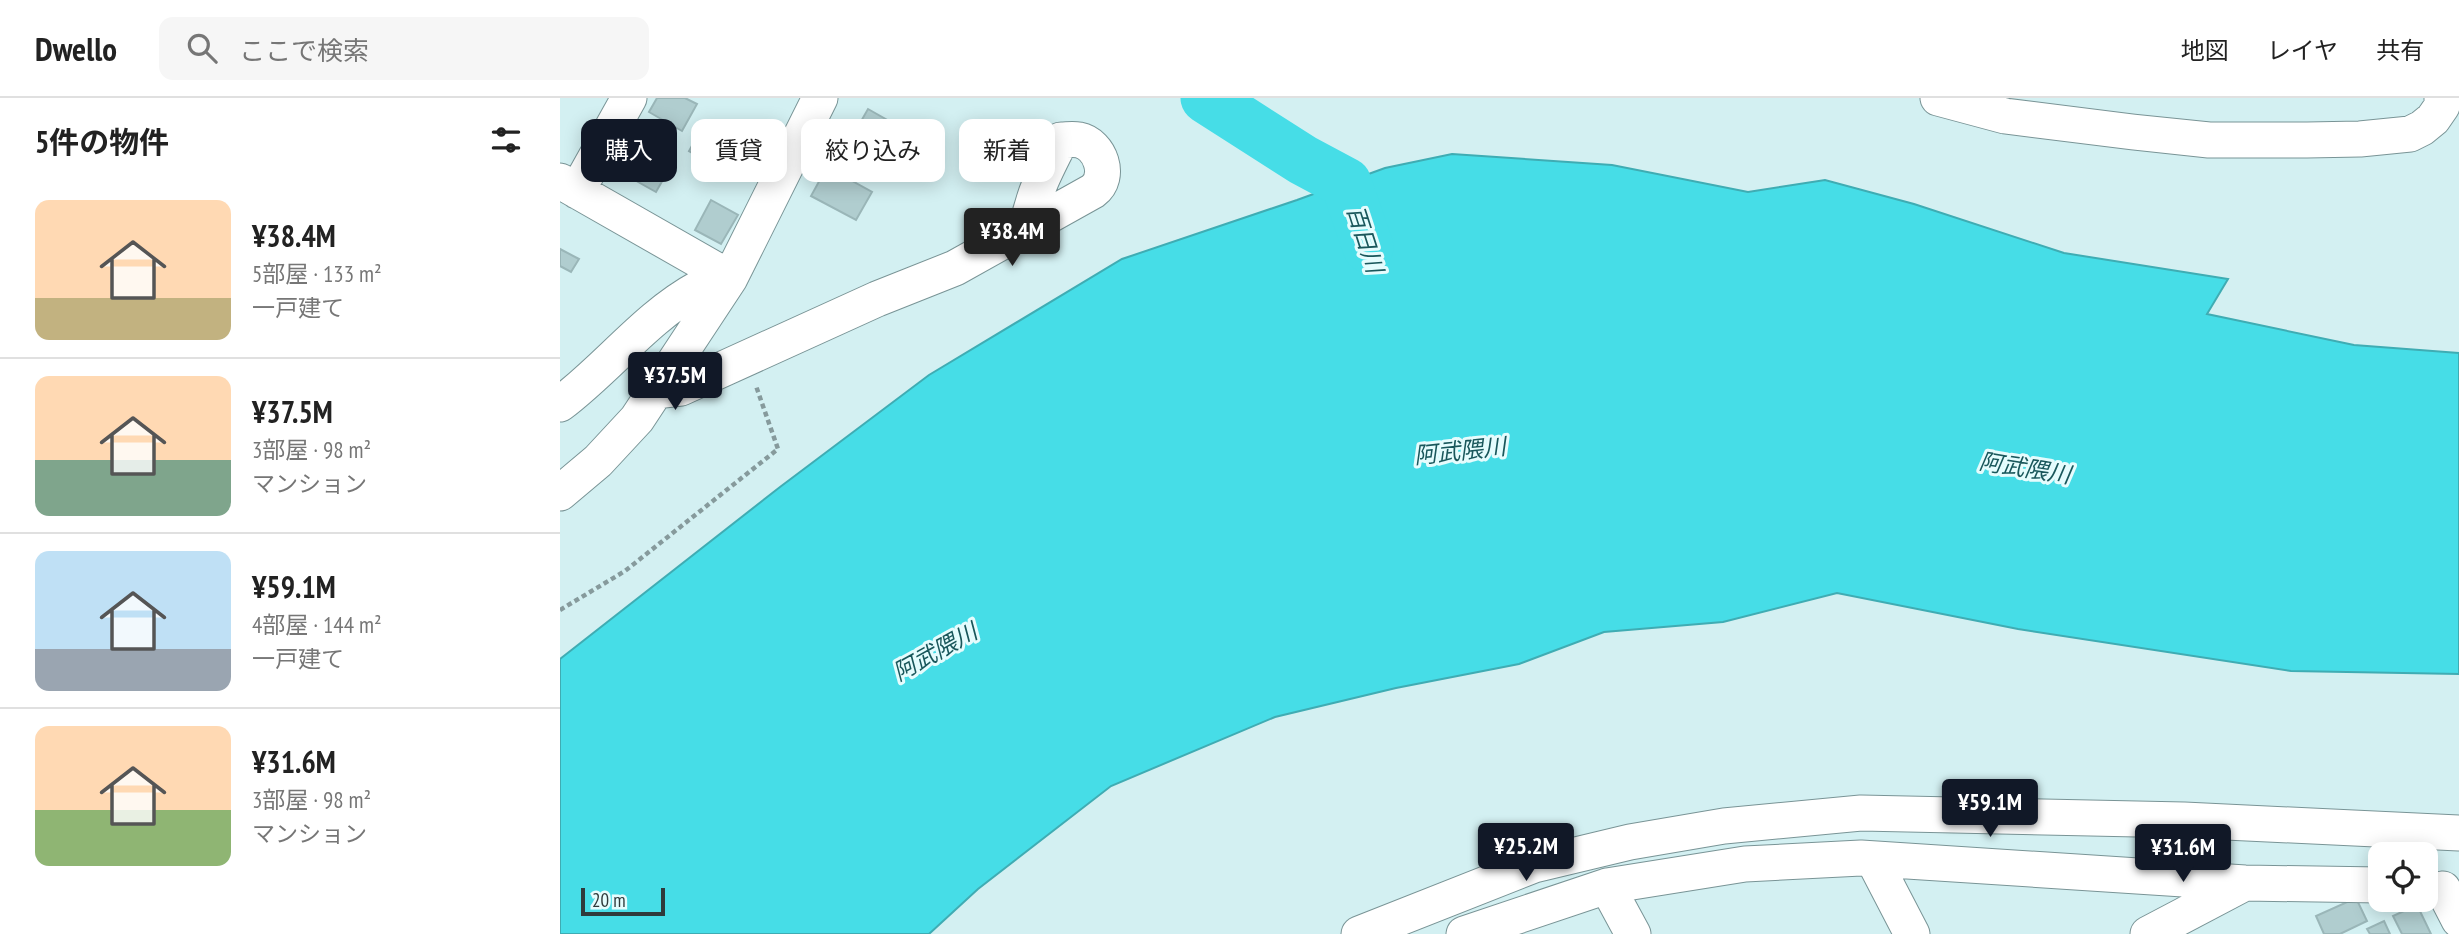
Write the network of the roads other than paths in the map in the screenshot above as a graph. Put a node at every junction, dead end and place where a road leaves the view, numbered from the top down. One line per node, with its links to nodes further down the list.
1 (629, 98): 5 (street)
2 (820, 98): 7 (street)
3 (1938, 98): 4 (street)
4 (2442, 98)
5 (568, 186): 7 (street)
6 (1027, 228): 8 (street)
7 (730, 278): 8 (street); 9 (street)
8 (655, 391): 10 (street)
9 (560, 404)
10 (560, 493)
11 (2459, 833): 19 (street)
12 (1873, 859): 13 (street); 15 (street); 22 (street)
13 (2245, 883): 14 (street); 18 (street)
14 (2368, 885)
15 (1607, 886): 20 (street); 21 (street)
16 (2442, 889): 17 (street)
17 (2459, 920)
18 (2183, 926): 23 (street)
19 (1373, 931)
20 (1464, 934)
21 (1633, 934)
22 (1912, 934)
23 (2148, 934)

